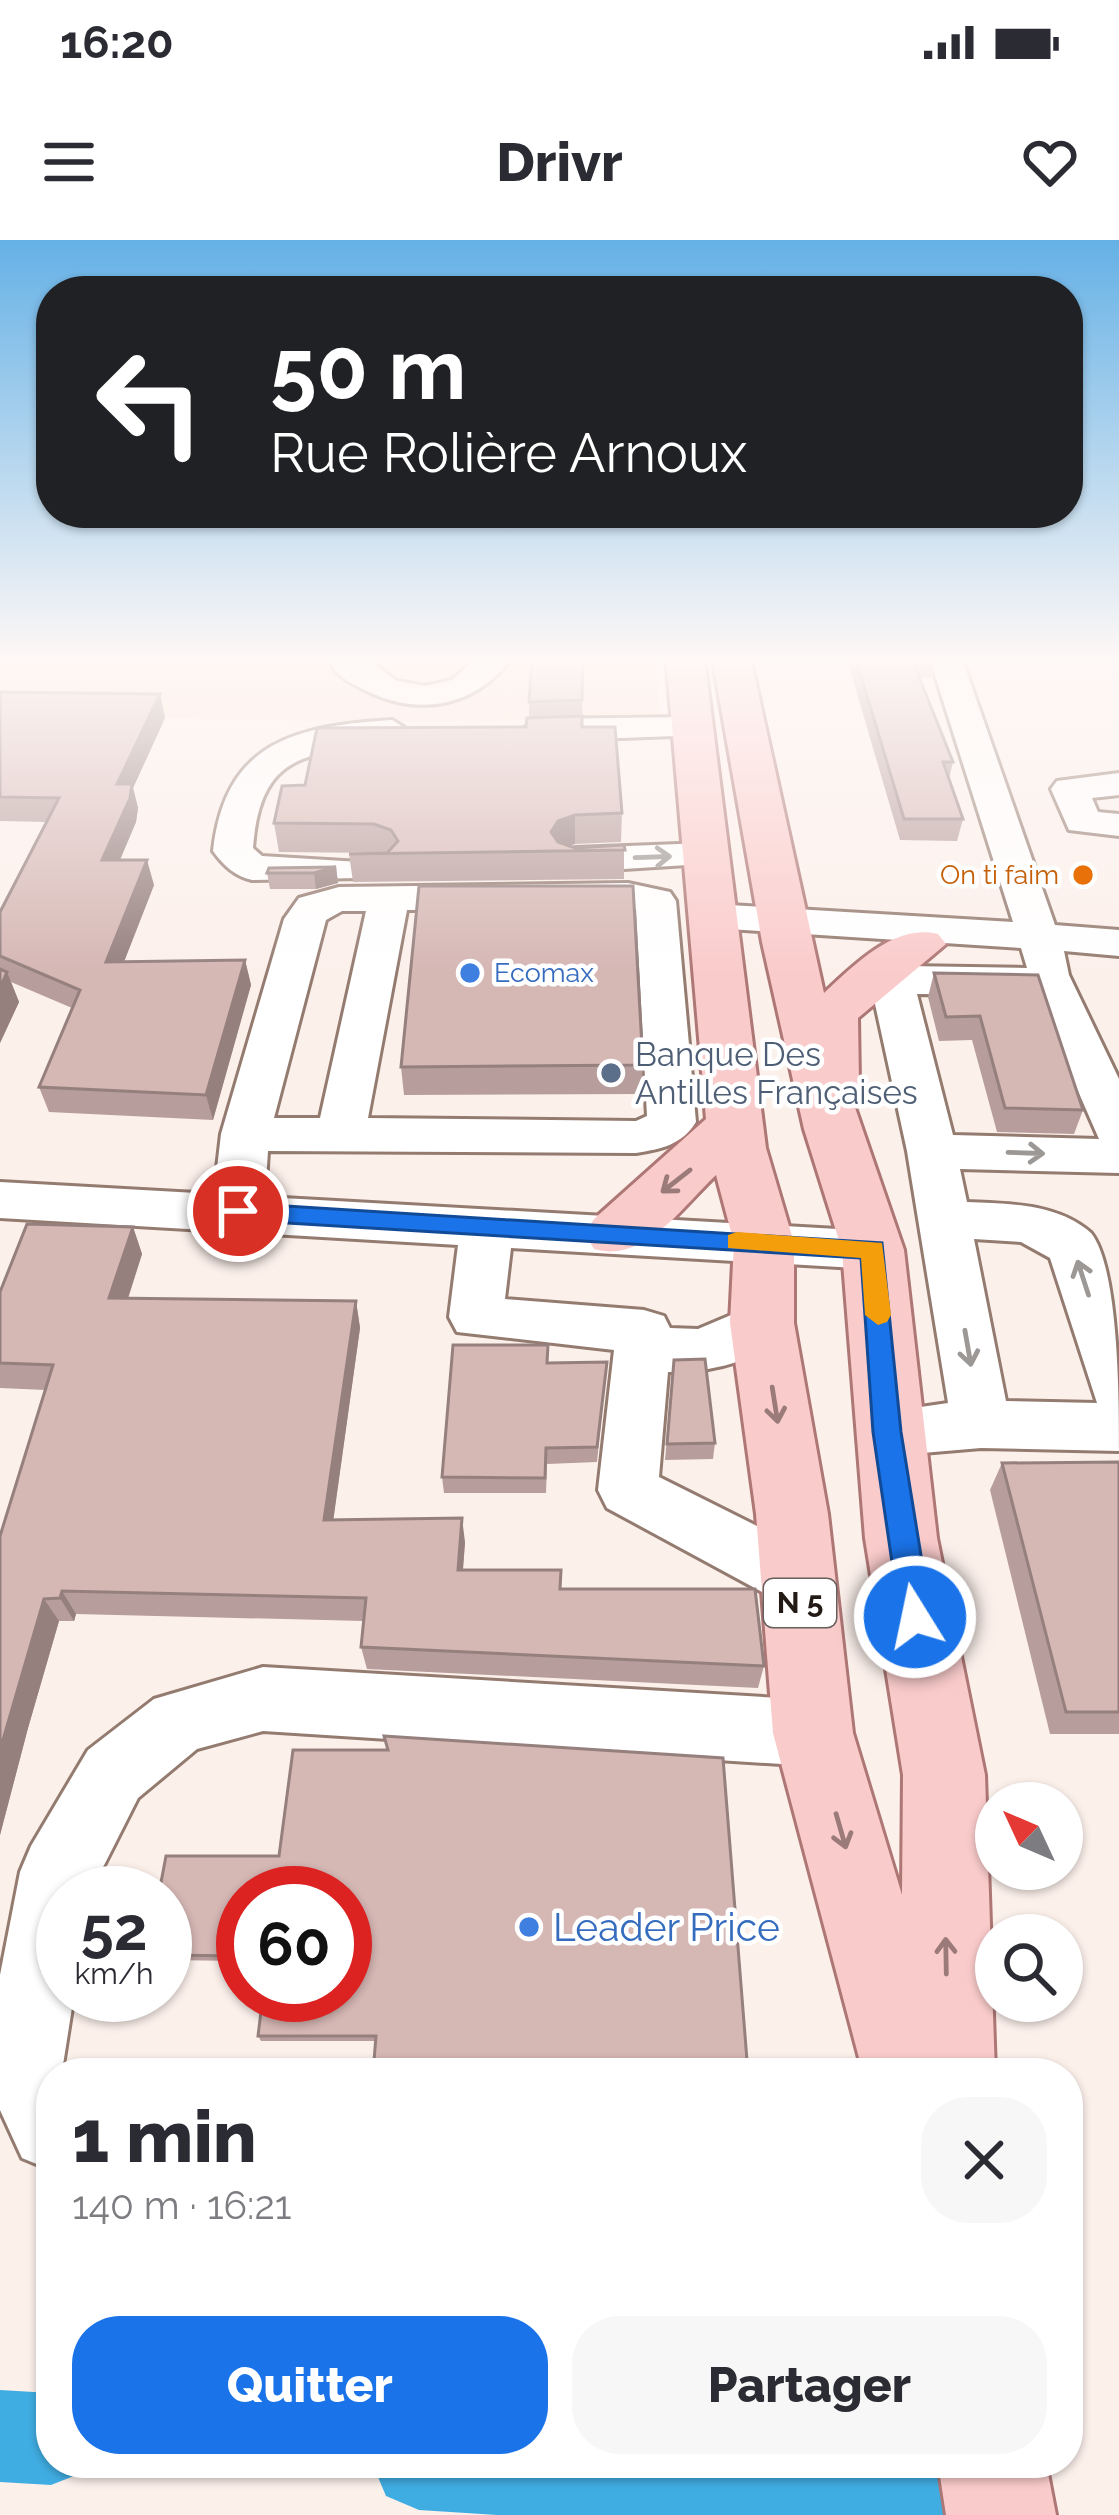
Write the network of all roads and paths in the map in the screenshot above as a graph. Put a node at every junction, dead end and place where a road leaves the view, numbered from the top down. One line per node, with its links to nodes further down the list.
1 (267, 762): 7 (street, one-way to 7)
2 (694, 762): 7 (main road, N 5)
3 (738, 762): 9 (main road, N 5)
4 (981, 762): 13 (street)
5 (1119, 784): 6 (street)
6 (1119, 825)
7 (704, 855): 9 (main road, N 5)
8 (389, 898): 17 (street); 18 (street); 19 (street)
9 (749, 929): 10 (street); 12 (street); 14 (main road, N 5); 15 (main road, N 5)
10 (975, 935): 12 (street); 13 (street)
11 (1119, 943): 13 (street)
12 (921, 944): 15 (main road)
13 (1048, 960): 16 (street); 20 (street)
14 (734, 1125): 27 (main road, one-way to 27); 28 (main road, N 5)
15 (832, 1129): 29 (main road, N 5)
16 (1119, 1131)
17 (245, 1134): 18 (street); 23 (street)
18 (341, 1134): 19 (street)
19 (421, 1136): 25 (street)
20 (932, 1150): 21 (street, one-way to 21); 24 (street)
21 (1119, 1156)
22 (0, 1200): 23 (street)
23 (238, 1211): 25 (street)
24 (945, 1219): 32 (street, one-way to 24); 33 (street, one-way to 33)
25 (417, 1222): 26 (street)
26 (488, 1226): 27 (street); 31 (street)
27 (615, 1234): 28 (street)
28 (764, 1243): 29 (street); 30 (main road, N 5)
29 (873, 1250): 35 (main road, N 5)
30 (762, 1324): 31 (street); 36 (main road, N 5, one-way to 36)
31 (643, 1349): 36 (street)
32 (1119, 1390)
33 (981, 1424): 34 (street); 35 (street)
34 (1119, 1426)
35 (887, 1432): 39 (main road, N 5, one-way to 35)
36 (799, 1584): 37 (main road, N 5)
37 (813, 1733): 38 (main road, N 5, one-way to 38); 40 (street)
38 (906, 2058)
39 (947, 2058)
40 (36, 2097)
41 (995, 2478): 42 (main road)
42 (1001, 2515)

